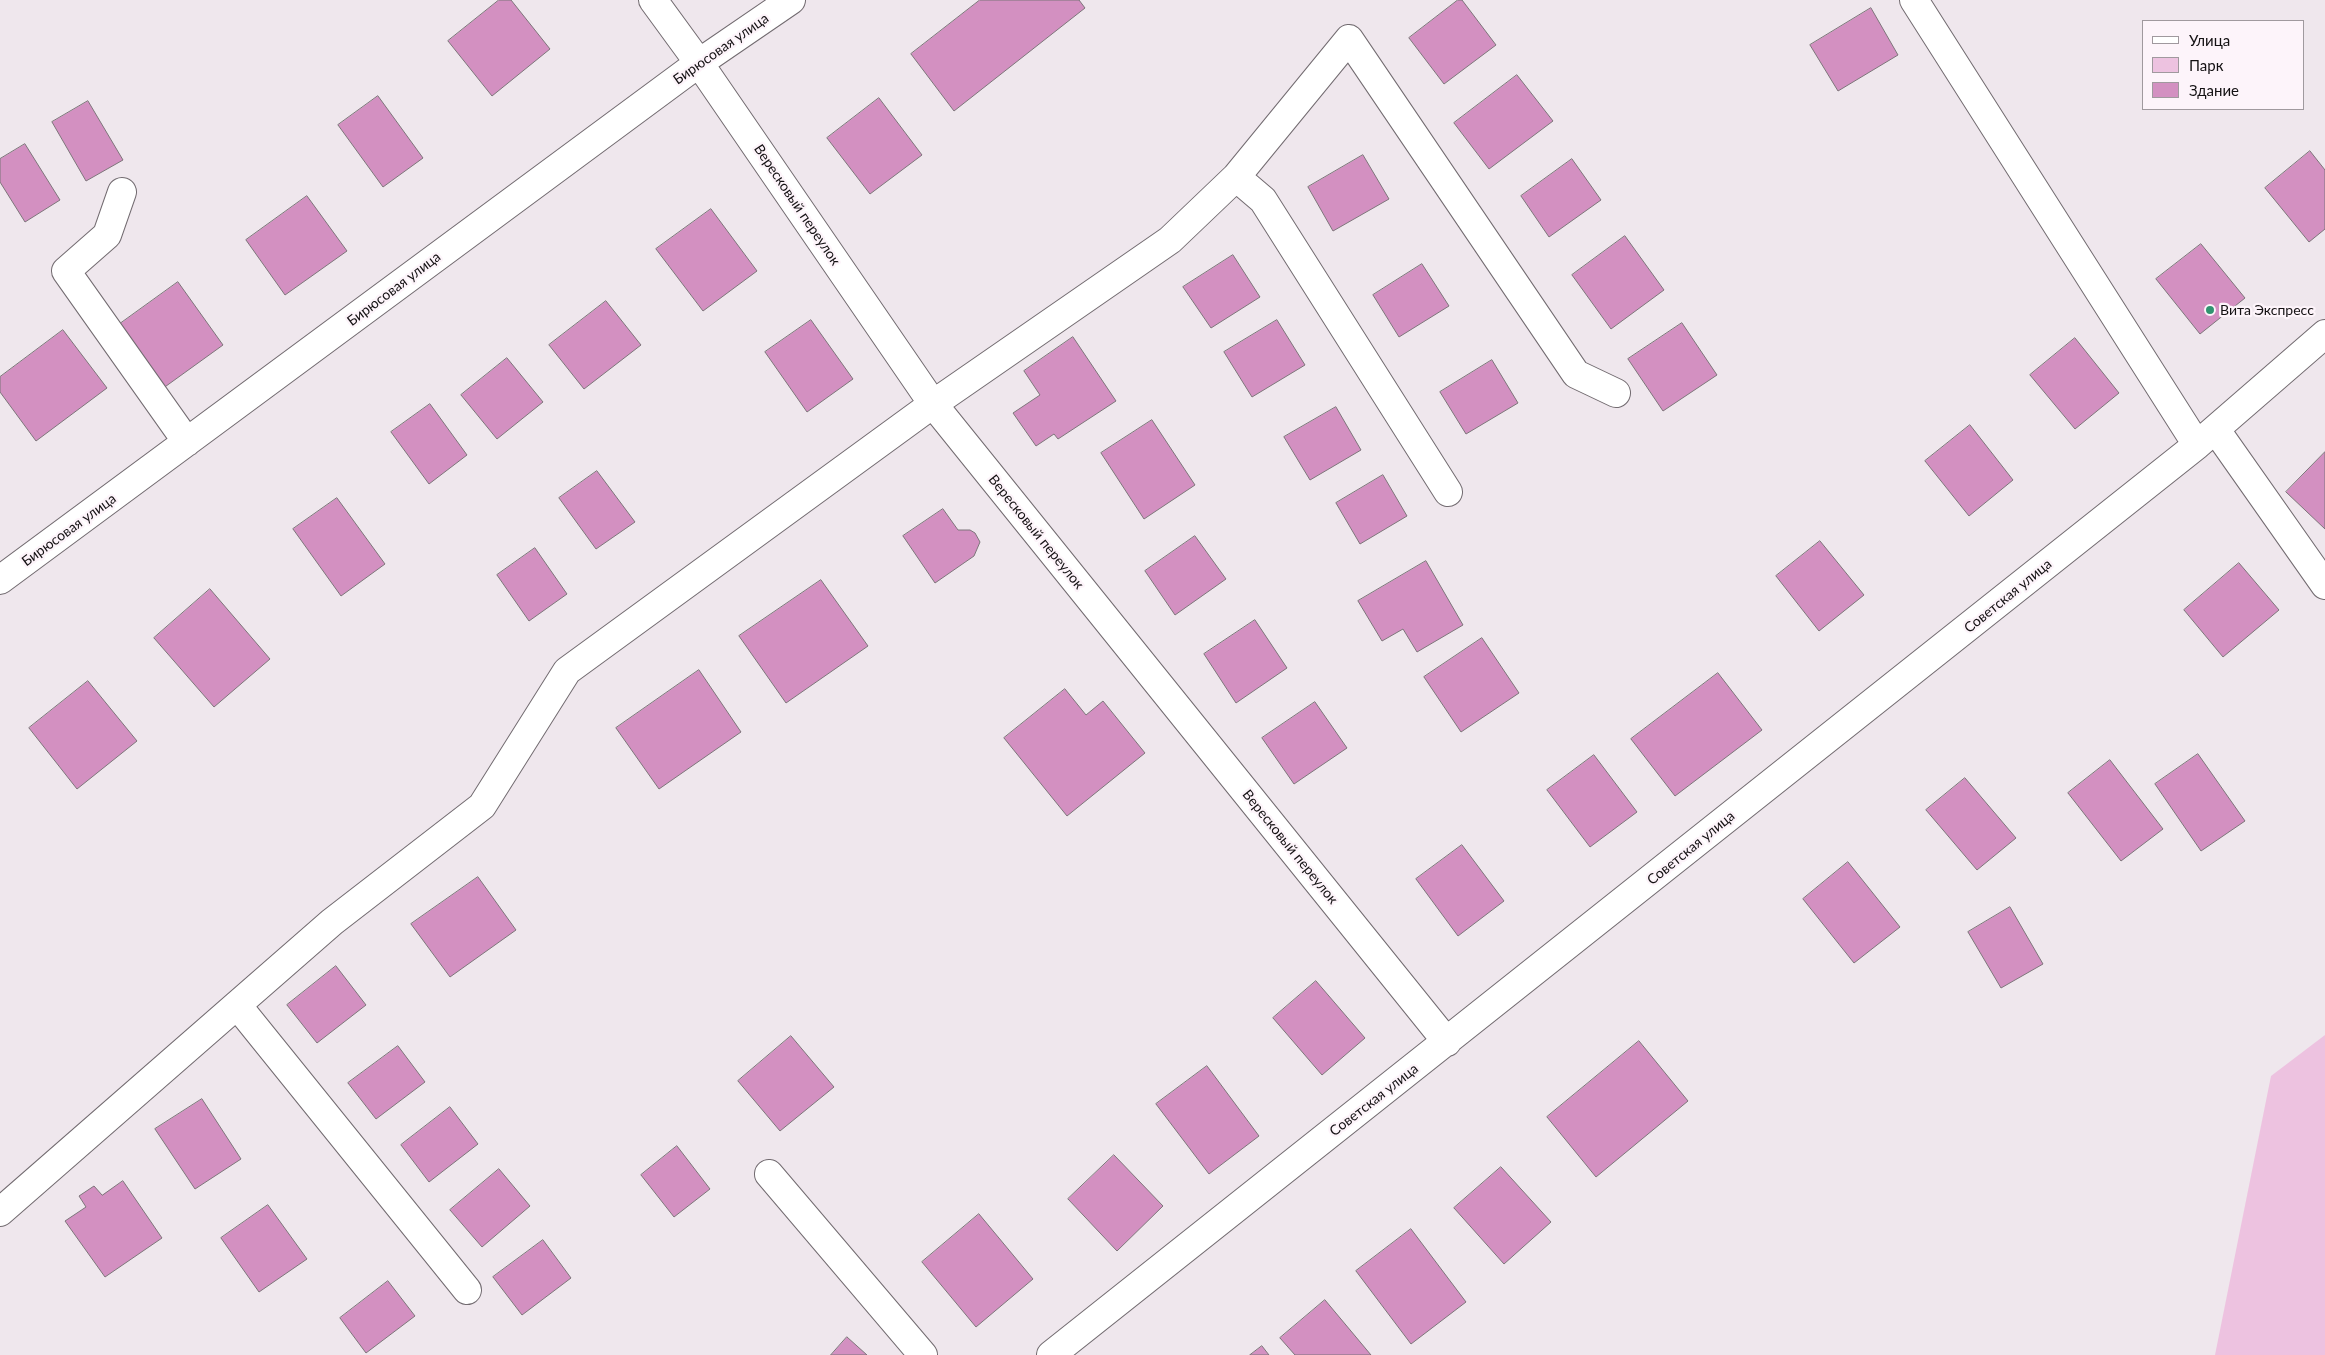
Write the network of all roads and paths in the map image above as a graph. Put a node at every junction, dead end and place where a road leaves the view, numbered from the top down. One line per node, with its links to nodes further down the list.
1 (653, 0): 4 (street, Вересковый переулок)
2 (791, 0): 4 (street, Бирюсовая улица)
3 (1914, 0): 10 (street)
4 (699, 63): 9 (street, Вересковый переулок); 11 (street, Бирюсовая улица)
5 (1236, 177): 8 (street); 9 (street); 12 (street)
6 (122, 192): 11 (street)
7 (2325, 334): 10 (street, Советская улица)
8 (1616, 393)
9 (933, 404): 15 (street); 16 (street, Вересковый переулок)
10 (2206, 437): 14 (street); 16 (street, Советская улица)
11 (187, 442): 13 (street, Бирюсовая улица)
12 (1448, 492)
13 (0, 580)
14 (2325, 585)
15 (237, 1005): 18 (street); 19 (street)
16 (1447, 1042): 21 (street, Советская улица)
17 (769, 1174): 20 (street)
18 (0, 1212)
19 (467, 1290)
20 (923, 1355)
21 (1051, 1355)

